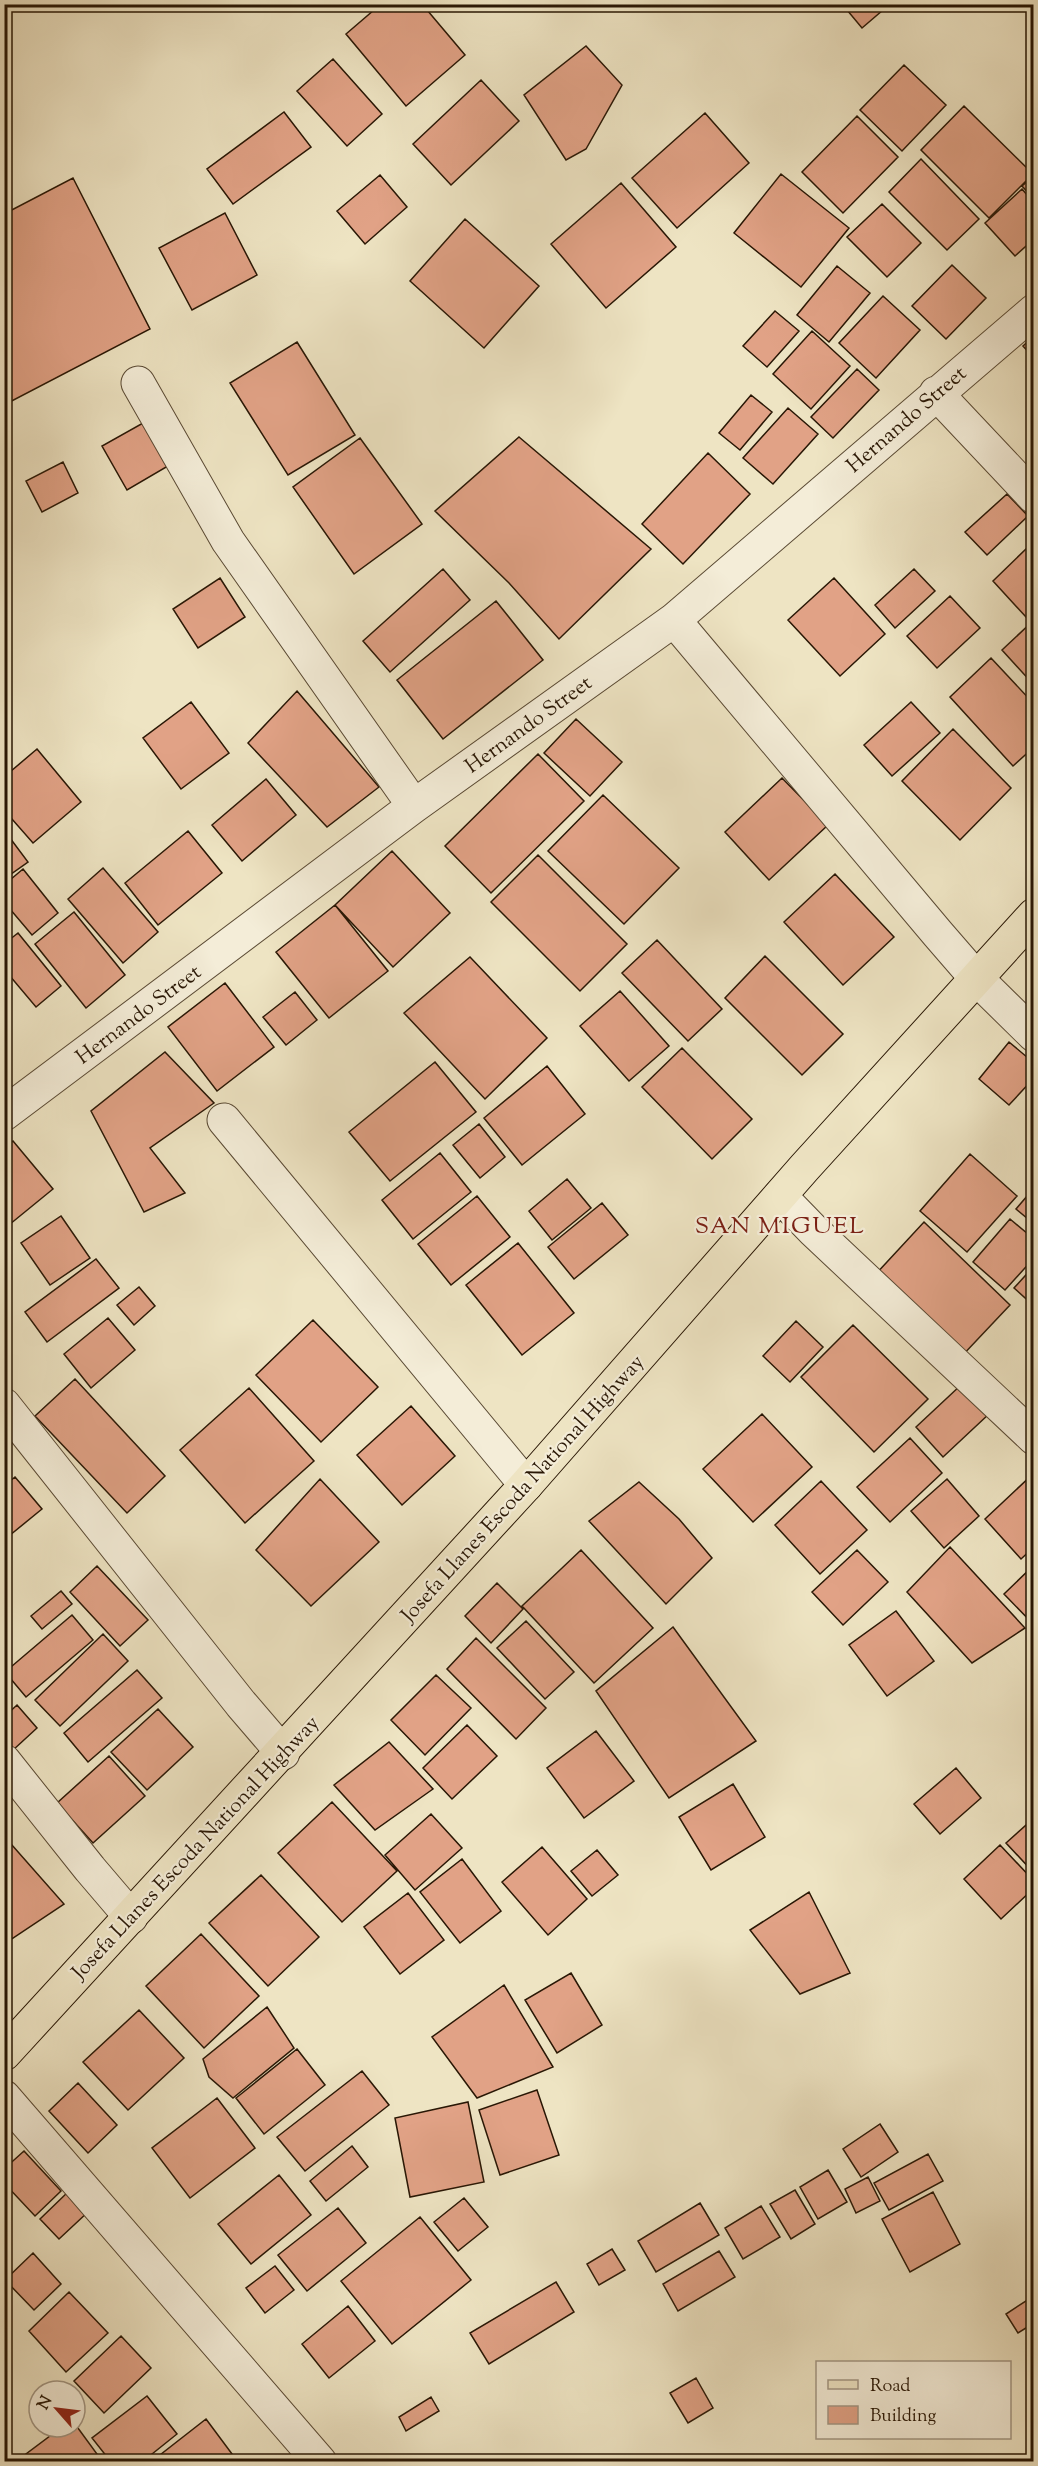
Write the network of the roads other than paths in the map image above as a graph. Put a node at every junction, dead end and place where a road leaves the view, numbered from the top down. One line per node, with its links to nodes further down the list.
1 (1034, 311): 3 (street, Hernando Street)
2 (138, 383): 6 (street)
3 (936, 393): 4 (street); 5 (street, Hernando Street)
4 (1034, 497)
5 (674, 620): 6 (street, Hernando Street); 8 (street)
6 (414, 806): 10 (street, Hernando Street)
7 (1034, 915): 8 (main road, Josefa Llanes Escoda National Highway)
8 (977, 979): 9 (street); 12 (main road, Josefa Llanes Escoda National Highway)
9 (1034, 1035)
10 (4, 1114)
11 (224, 1120): 15 (street)
12 (780, 1196): 14 (street); 15 (main road, Josefa Llanes Escoda National Highway)
13 (4, 1405): 16 (street)
14 (1034, 1438)
15 (526, 1485): 16 (main road, Josefa Llanes Escoda National Highway)
16 (283, 1753): 18 (main road, Josefa Llanes Escoda National Highway)
17 (4, 1761): 18 (street)
18 (131, 1917): 19 (main road, Josefa Llanes Escoda National Highway)
19 (4, 2054)
20 (4, 2097): 21 (street)
21 (320, 2462)

